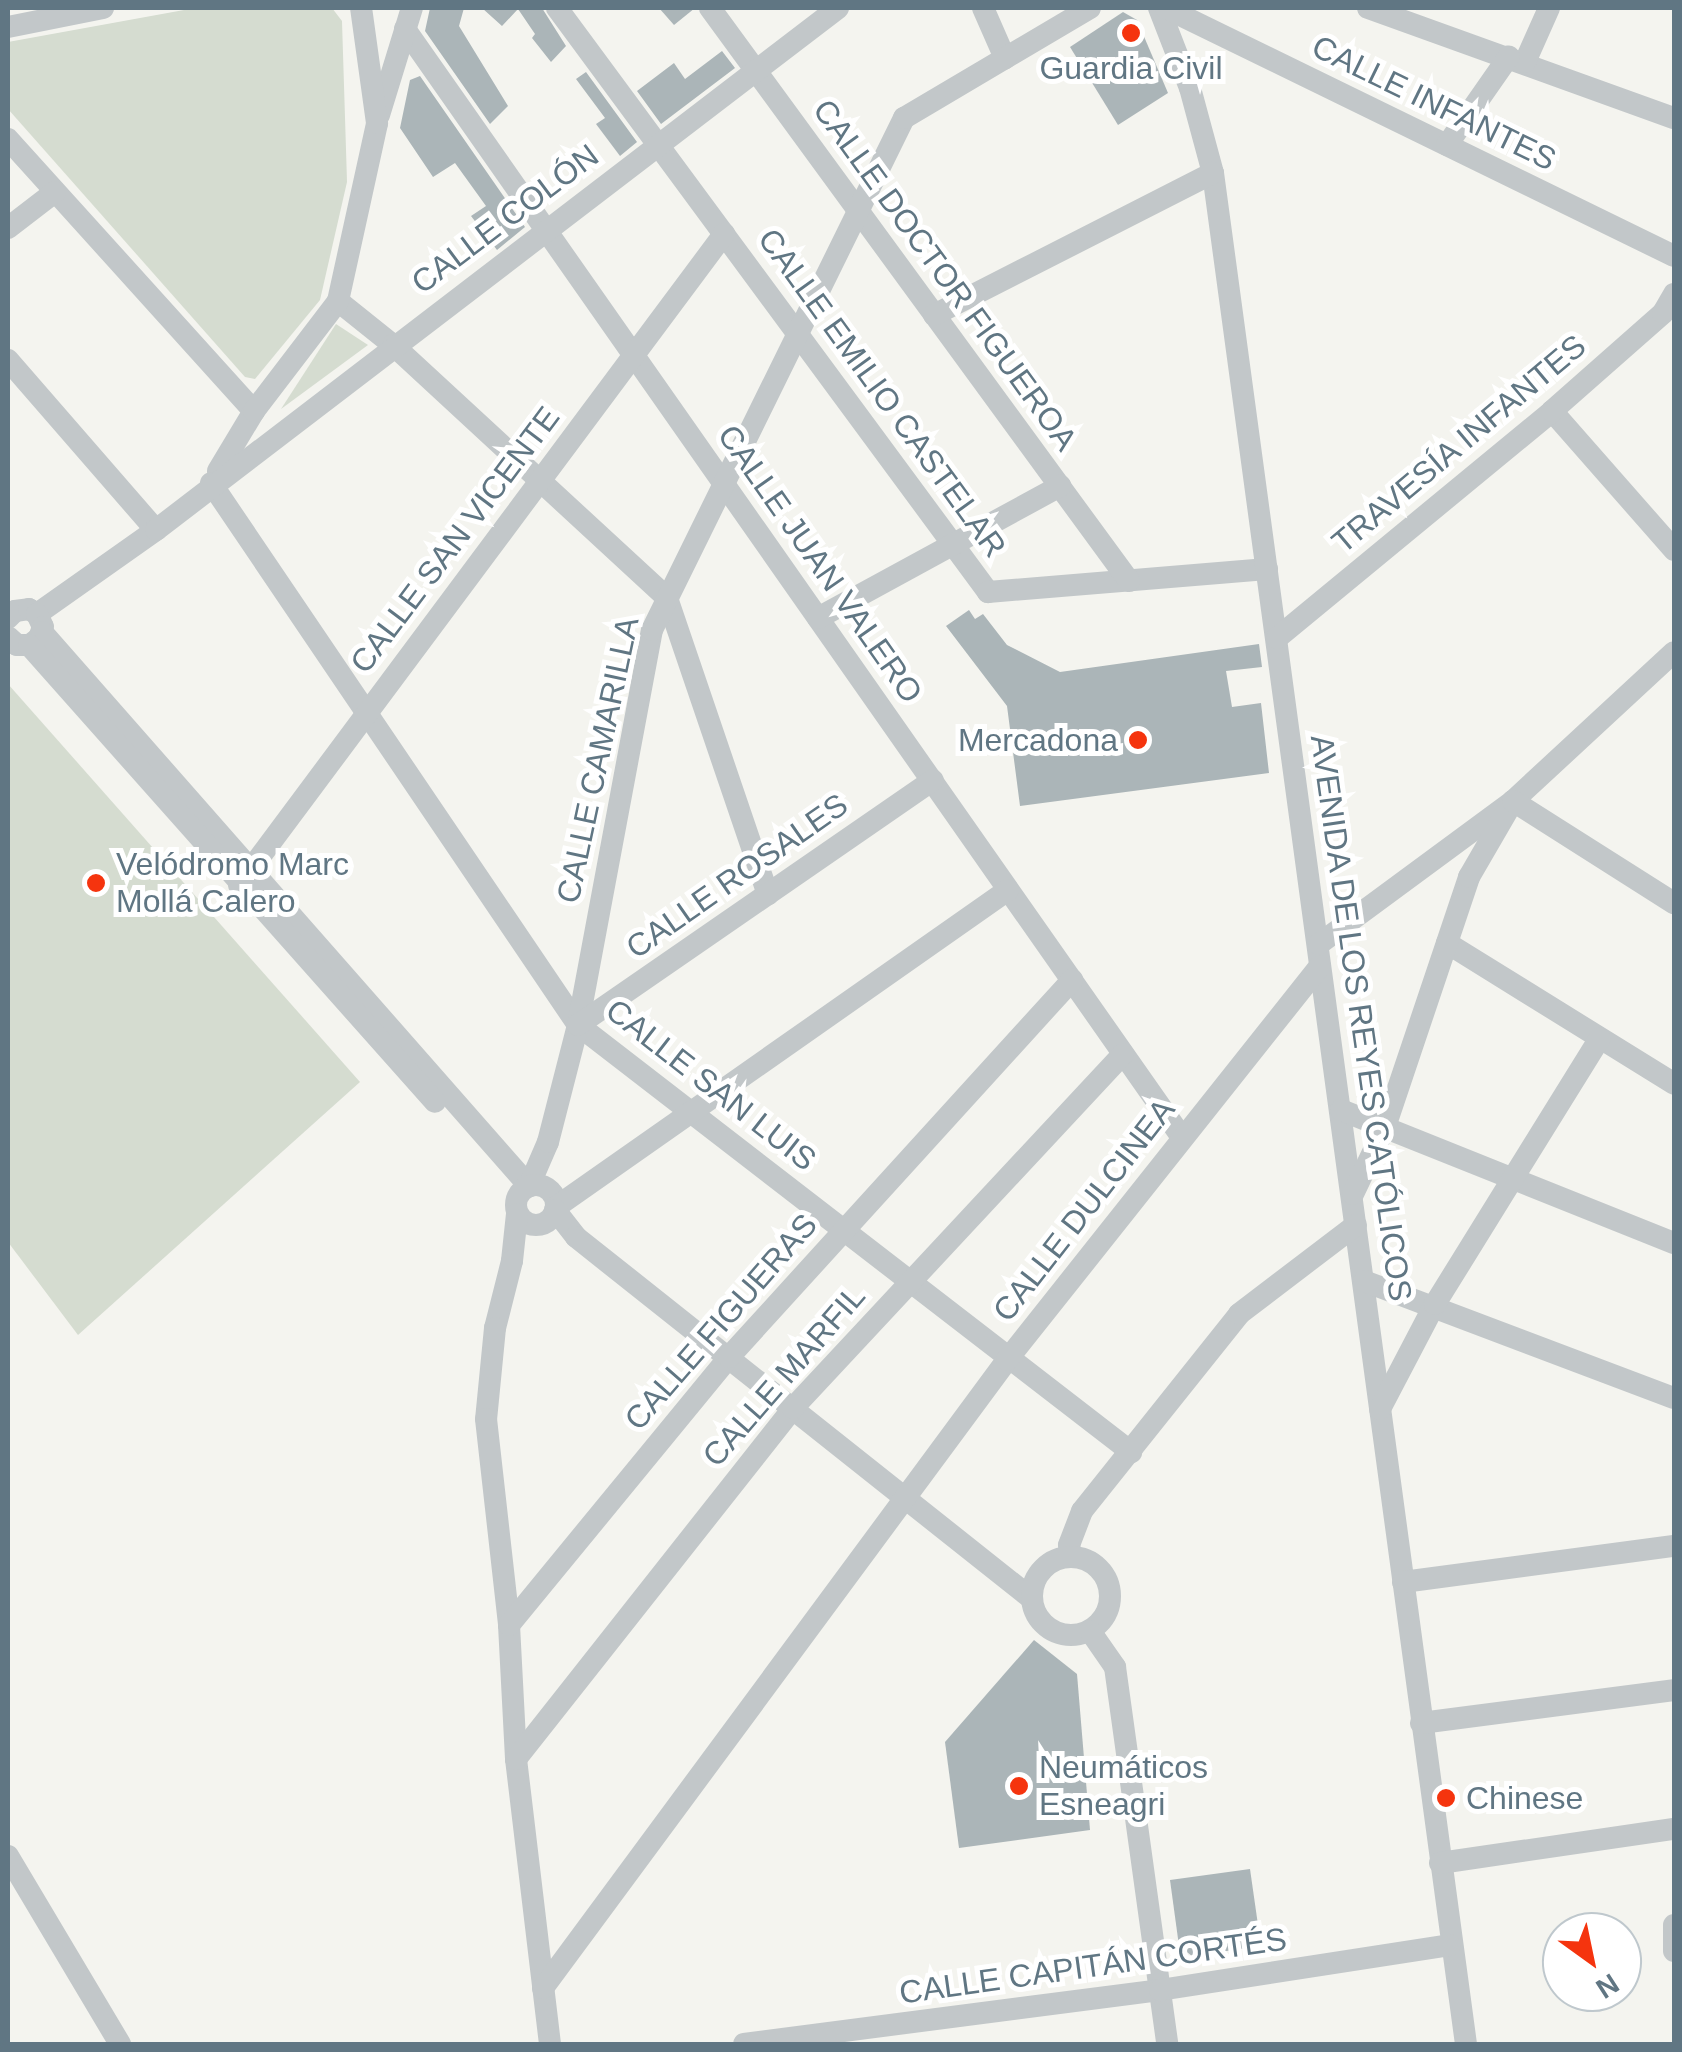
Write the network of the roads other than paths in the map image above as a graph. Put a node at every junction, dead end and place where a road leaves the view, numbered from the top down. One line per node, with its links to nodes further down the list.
1 (104, 8): 13 (street)
2 (361, 8): 18 (street)
3 (557, 8): 20 (street, CALLE EMILIO CASTELAR)
4 (710, 8): 16 (street, CALLE DOCTOR FIGUEROA)
5 (836, 8): 16 (street, CALLE COLÓN)
6 (983, 8): 14 (street)
7 (1090, 8): 14 (street, CALLE CAMARILLA)
8 (1162, 8): 21 (street, CALLE INFANTES); 22 (street, AVENIDA DE LOS REYES CATÓLICOS)
9 (1368, 8): 12 (street)
10 (1549, 8): 15 (street)
11 (408, 18): 18 (street); 26 (street, CALLE JUAN VALERO)
12 (1440, 18): 15 (street)
13 (8, 27)
14 (1005, 58): 24 (street, CALLE CAMARILLA)
15 (1517, 59): 17 (street); 21 (street)
16 (756, 70): 20 (street, CALLE COLÓN); 24 (street, CALLE DOCTOR FIGUEROA)
17 (1672, 111)
18 (377, 123): 30 (street)
19 (8, 139): 23 (street)
20 (658, 144): 26 (street, CALLE COLÓN); 27 (street, CALLE EMILIO CASTELAR)
21 (1447, 145): 28 (street, CALLE INFANTES)
22 (1213, 173): 31 (street); 45 (street, AVENIDA DE LOS REYES CATÓLICOS)
23 (55, 192): 25 (street); 36 (street)
24 (858, 211): 31 (street, CALLE DOCTOR FIGUEROA); 32 (street, CALLE CAMARILLA)
25 (8, 228)
26 (546, 229): 33 (street, CALLE COLÓN); 34 (street, CALLE JUAN VALERO)
27 (724, 234): 32 (street, CALLE EMILIO CASTELAR); 34 (street, CALLE SAN VICENTE)
28 (1674, 256)
29 (1674, 294): 37 (street, TRAVESÍA INFANTES)
30 (338, 301): 33 (street); 36 (street, CALLE COLÓN)
31 (934, 315): 41 (street, CALLE DOCTOR FIGUEROA)
32 (798, 335): 40 (street, CALLE CAMARILLA); 43 (street, CALLE EMILIO CASTELAR)
33 (393, 345): 38 (street); 39 (street, CALLE COLÓN)
34 (635, 354): 38 (street, CALLE SAN VICENTE); 40 (street, CALLE JUAN VALERO)
35 (8, 360): 42 (street)
36 (254, 411): 39 (street, CALLE COLÓN)
37 (1552, 411): 44 (street); 50 (street, TRAVESÍA INFANTES)
38 (540, 481): 47 (street); 52 (street, CALLE SAN VICENTE)
39 (211, 483): 42 (street, CALLE COLÓN); 52 (street, CALLE SAN LUIS)
40 (724, 484): 47 (street, CALLE CAMARILLA); 48 (street, CALLE JUAN VALERO)
41 (1060, 486): 43 (street); 46 (street, CALLE DOCTOR FIGUEROA)
42 (156, 530): 49 (street, CALLE COLÓN)
43 (953, 544): 46 (street, CALLE EMILIO CASTELAR); 48 (street)
44 (1674, 550)
45 (1267, 570): 46 (street, CALLE EMILIO CASTELAR); 50 (street, AVENIDA DE LOS REYES CATÓLICOS)
46 (1129, 580)
47 (667, 598): 57 (street); 62 (street, CALLE CAMARILLA)
48 (818, 618): 53 (street, CALLE JUAN VALERO)
49 (21, 621): 55 (street)
50 (1277, 638): 60 (street, AVENIDA DE LOS REYES CATÓLICOS)
51 (1674, 652): 54 (street)
52 (367, 714): 55 (street, CALLE SAN VICENTE); 62 (street, CALLE SAN LUIS)
53 (933, 780): 56 (street, CALLE JUAN VALERO); 57 (street, CALLE ROSALES)
54 (1514, 801): 58 (street); 59 (street); 60 (street, CALLE DULCINEA)
55 (245, 877): 72 (street)
56 (1008, 890): 61 (street, CALLE JUAN VALERO); 67 (street)
57 (768, 894): 62 (street, CALLE ROSALES)
58 (1674, 903)
59 (1447, 943): 63 (street); 68 (street)
60 (1320, 955): 66 (street, AVENIDA DE LOS REYES CATÓLICOS); 69 (street, CALLE DULCINEA)
61 (1072, 980): 64 (street, CALLE JUAN VALERO); 74 (street, CALLE FIGUERAS)
62 (578, 1025): 67 (street, CALLE SAN LUIS); 72 (street, CALLE CAMARILLA)
63 (1599, 1039): 65 (street); 70 (street)
64 (1123, 1054): 69 (street, CALLE JUAN VALERO); 76 (street, CALLE MARFIL)
65 (1674, 1084)
66 (1341, 1110): 68 (street); 71 (street, AVENIDA DE LOS REYES CATÓLICOS)
67 (694, 1112): 72 (street); 74 (street, CALLE SAN LUIS)
68 (1385, 1126): 70 (street); 71 (street)
69 (1181, 1136): 80 (street, CALLE DULCINEA)
70 (1515, 1178): 75 (street); 78 (street)
71 (1352, 1195): 73 (street, AVENIDA DE LOS REYES CATÓLICOS)
72 (543, 1205): 79 (street); 90 (street, CALLE CAMARILLA)
73 (1356, 1225): 77 (street, AVENIDA DE LOS REYES CATÓLICOS); 84 (street)
74 (843, 1229): 76 (street, CALLE SAN LUIS); 79 (street, CALLE FIGUERAS)
75 (1674, 1243)
76 (910, 1279): 80 (street, CALLE SAN LUIS); 82 (street, CALLE MARFIL)
77 (1364, 1281): 78 (street); 83 (street, AVENIDA DE LOS REYES CATÓLICOS)
78 (1435, 1304): 81 (street); 83 (street)
79 (729, 1357): 82 (street); 90 (street, CALLE FIGUERAS)
80 (1007, 1360): 84 (street, CALLE SAN LUIS); 85 (street, CALLE DULCINEA)
81 (1674, 1398)
82 (794, 1408): 85 (street); 94 (street, CALLE MARFIL)
83 (1380, 1409): 88 (street, AVENIDA DE LOS REYES CATÓLICOS)
84 (1131, 1452): 87 (street)
85 (905, 1499): 89 (street); 101 (street, CALLE DULCINEA)
86 (1674, 1546): 88 (street)
87 (1072, 1557): 89 (street); 91 (street)
88 (1403, 1582): 93 (street, AVENIDA DE LOS REYES CATÓLICOS)
89 (1032, 1598): 91 (street)
90 (510, 1625): 94 (street, CALLE CAMARILLA)
91 (1090, 1631): 102 (street)
92 (1674, 1690): 93 (street)
93 (1422, 1723): 97 (street, AVENIDA DE LOS REYES CATÓLICOS)
94 (516, 1760): 101 (street, CALLE CAMARILLA)
95 (1674, 1828): 97 (street)
96 (8, 1856): 104 (street)
97 (1440, 1863): 99 (street, AVENIDA DE LOS REYES CATÓLICOS)
98 (1674, 1925): 100 (street)
99 (1450, 1945): 102 (street, CALLE CAPITÁN CORTÉS); 108 (street, AVENIDA DE LOS REYES CATÓLICOS)
100 (1674, 1951)
101 (544, 1988): 105 (street, CALLE CAMARILLA)
102 (1160, 1990): 103 (street, CALLE CAPITÁN CORTÉS); 107 (street)
103 (831, 2040): 106 (street, CALLE CAPITÁN CORTÉS)
104 (120, 2044)
105 (550, 2044)
106 (744, 2044)
107 (1167, 2044)
108 (1466, 2044)

